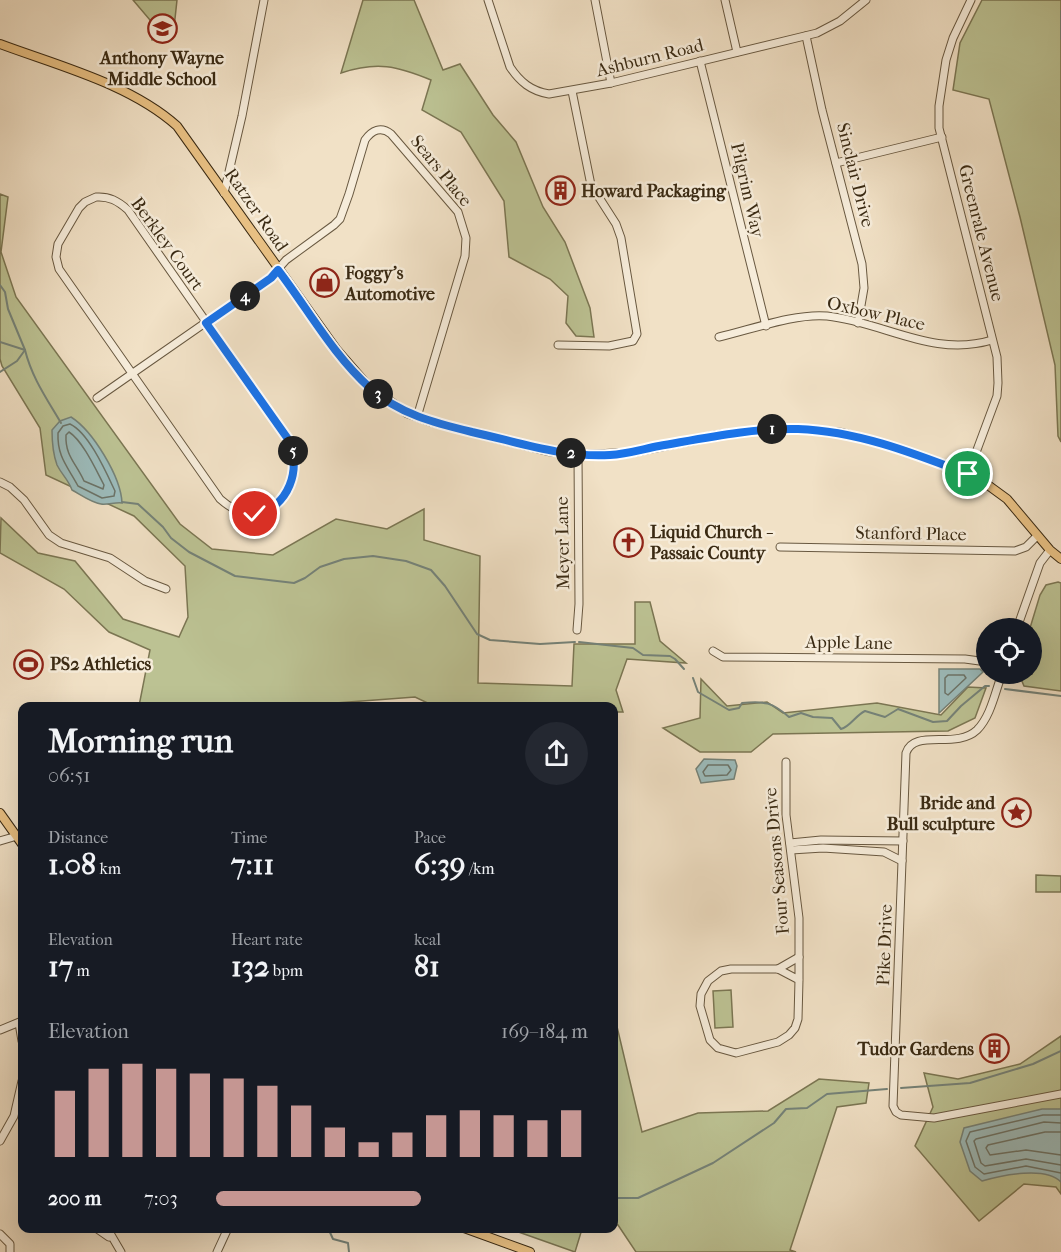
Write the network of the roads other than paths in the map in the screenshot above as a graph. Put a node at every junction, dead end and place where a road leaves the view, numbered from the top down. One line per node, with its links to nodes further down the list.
1 (264, 0): 15 (street)
2 (488, 0): 12 (street, Ashburn Road)
3 (595, 0): 11 (street)
4 (725, 0): 9 (street)
5 (866, 0): 7 (street, Ashburn Road)
6 (971, 0): 13 (street, Greenrale Avenue)
7 (806, 36): 9 (street, Ashburn Road); 14 (street, Sinclair Drive)
8 (0, 44): 15 (main road, Ratzer Road)
9 (737, 52): 10 (street, Ashburn Road)
10 (700, 61): 11 (street, Ashburn Road); 19 (street, Pilgrim Way)
11 (611, 83): 12 (street, Ashburn Road)
12 (572, 91): 22 (street)
13 (942, 137): 14 (street); 21 (street, Greenrale Avenue)
14 (836, 163): 18 (street, Sinclair Drive)
15 (224, 194): 16 (main road, Ratzer Road)
16 (278, 270): 17 (street); 25 (main road, Ratzer Road); 25 (street, Sears Place)
17 (206, 323): 23 (street); 23 (street, Berkley Court); 23 (street, Berkley Court)
18 (858, 323): 19 (street, Oxbow Place); 21 (street, Oxbow Place)
19 (766, 326): 20 (street, Oxbow Place)
20 (719, 337)
21 (992, 340): 27 (street, Greenrale Avenue)
22 (558, 345)
23 (132, 374): 24 (street)
24 (97, 398)
25 (417, 417): 26 (main road, Ratzer Road)
26 (578, 454): 27 (main road, Ratzer Road); 35 (street, Meyer Lane)
27 (968, 474): 29 (main road, Ratzer Road)
28 (0, 482): 33 (street)
29 (1037, 536): 30 (street, Stanford Place); 31 (main road, Ratzer Road)
30 (780, 547)
31 (1050, 550): 32 (main road, Ratzer Road); 34 (street)
32 (1061, 559)
33 (166, 589)
34 (1021, 618)
35 (577, 630)
36 (712, 651): 37 (street, Apple Lane)
37 (976, 660)
38 (998, 684): 43 (street, Pike Drive)
39 (786, 762): 46 (street, Four Seasons Drive)
40 (0, 813): 41 (main road)
41 (18, 837)
42 (18, 840): 44 (street)
43 (903, 840): 45 (street); 48 (street, Pike Drive)
44 (0, 841)
45 (857, 841): 46 (street); 47 (street)
46 (791, 846): 47 (street); 49 (street, Four Seasons Drive)
47 (858, 851): 48 (street)
48 (902, 861): 54 (street, Pike Drive)
49 (799, 957): 50 (street, Four Seasons Drive); 51 (street, Four Seasons Drive)
50 (778, 969): 51 (street, Four Seasons Drive); 51 (street, Four Seasons Drive)
51 (799, 980)
52 (18, 1023): 53 (street)
53 (0, 1030)
54 (1061, 1094)
55 (18, 1098): 56 (street)
56 (0, 1141)
57 (103, 1233): 62 (street)
58 (108, 1233): 62 (street)
59 (226, 1233): 65 (street)
60 (478, 1233): 66 (main road)
61 (0, 1234): 63 (street)
62 (111, 1239): 64 (street)
63 (10, 1252)
64 (121, 1252)
65 (217, 1252)
66 (530, 1252)

